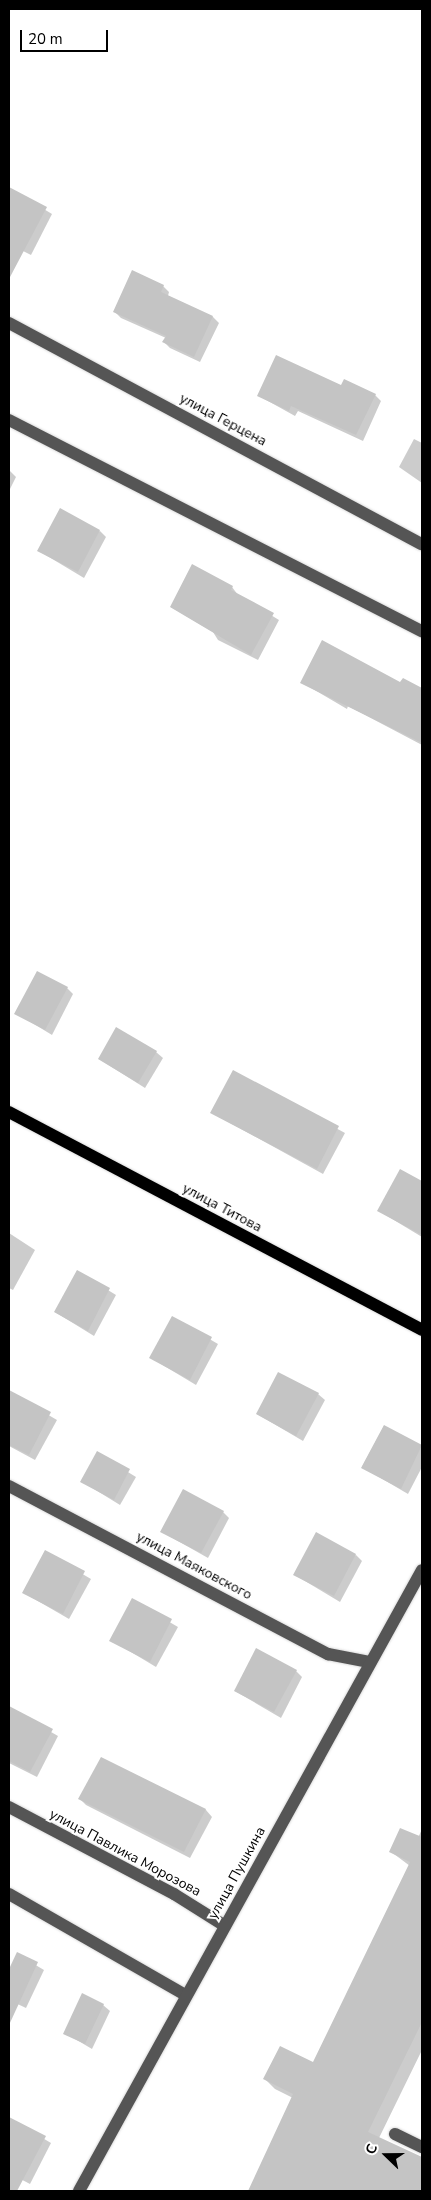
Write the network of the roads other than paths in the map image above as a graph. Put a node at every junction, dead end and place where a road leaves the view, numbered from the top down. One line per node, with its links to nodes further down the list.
1 (9, 323): 3 (street, улица Герцена)
2 (9, 420): 4 (street)
3 (422, 544)
4 (422, 631)
5 (9, 1112): 6 (main road, улица Титова)
6 (422, 1330)
7 (9, 1486): 9 (street, улица Маяковского)
8 (422, 1570): 9 (street, улица Пушкина)
9 (369, 1662): 12 (street, улица Пушкина)
10 (9, 1807): 12 (street, улица Павлика Морозова)
11 (9, 1894): 13 (street)
12 (225, 1926): 13 (street, улица Пушкина)
13 (185, 1995): 16 (street, улица Пушкина)
14 (395, 2134): 15 (street)
15 (422, 2147)
16 (79, 2191)

